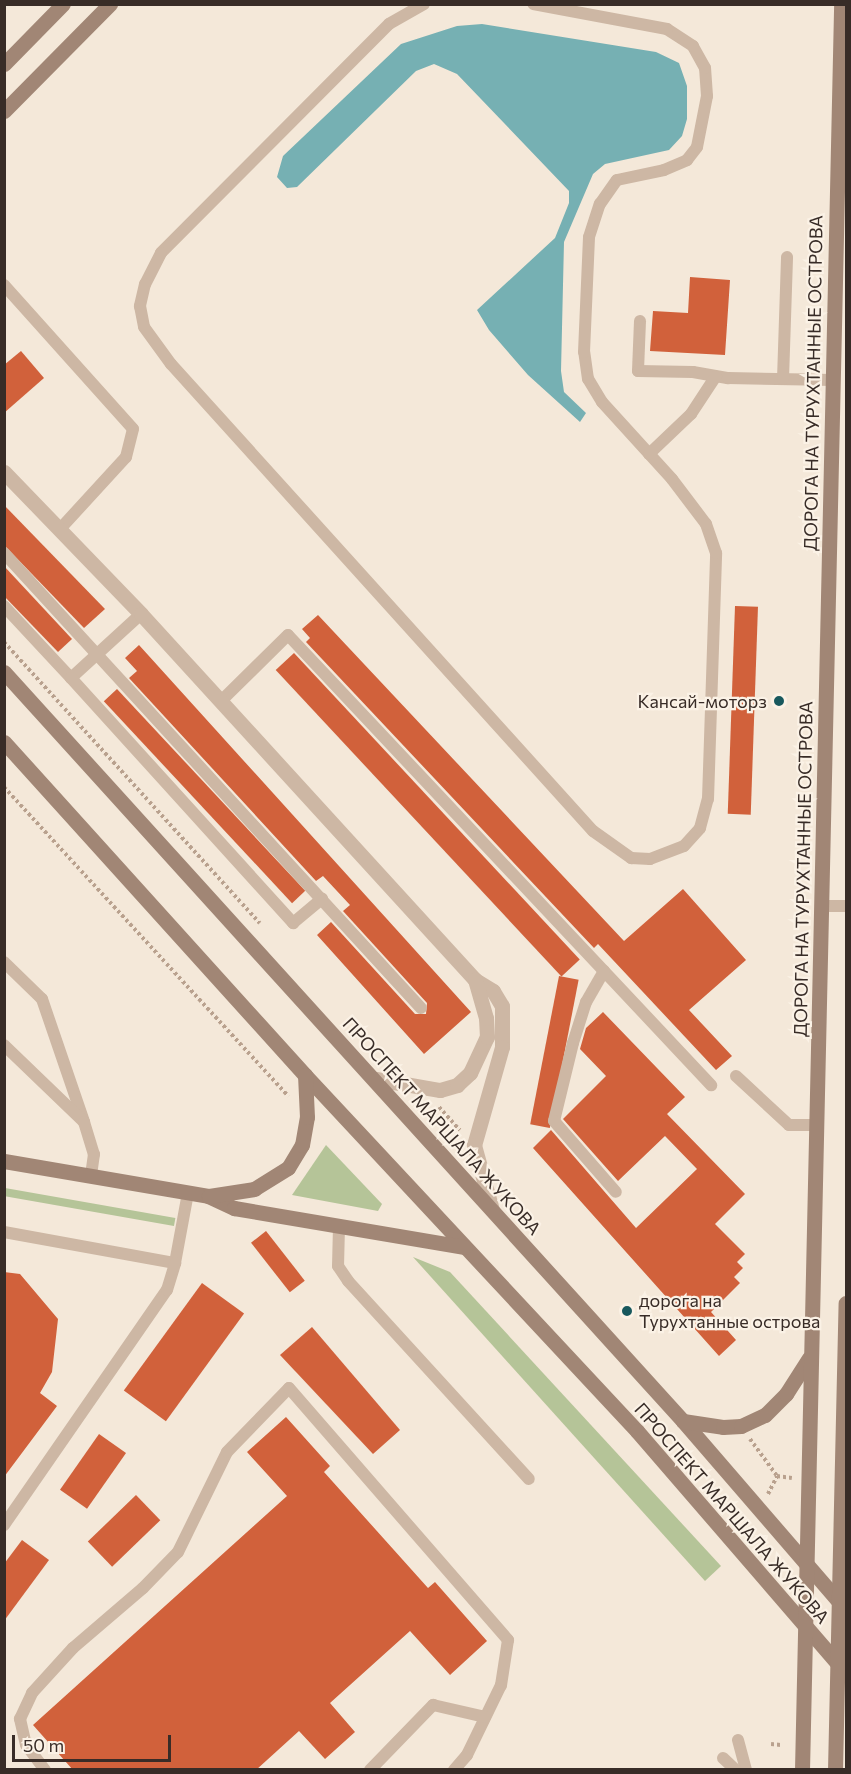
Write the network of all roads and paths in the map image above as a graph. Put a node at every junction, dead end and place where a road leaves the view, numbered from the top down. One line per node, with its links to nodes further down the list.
1 (63, 4): 6 (street)
2 (110, 4): 7 (street)
3 (424, 4): 14 (lane)
4 (533, 4): 14 (lane)
5 (841, 4): 13 (street, ДОРОГА НА ТУРУХТАННЫЕ ОСТРОВА)
6 (4, 64)
7 (4, 111)
8 (787, 257): 12 (lane)
9 (4, 285): 16 (lane)
10 (640, 321): 11 (lane)
11 (716, 376): 12 (lane); 14 (lane)
12 (783, 379): 13 (lane)
13 (833, 380): 28 (street, ДОРОГА НА ТУРУХТАННЫЕ ОСТРОВА)
14 (649, 454)
15 (4, 472): 16 (street)
16 (60, 529): 19 (street)
17 (4, 553): 21 (lane)
18 (4, 606): 23 (lane)
19 (141, 614): 21 (lane); 24 (street)
20 (4, 642): 30 (path)
21 (98, 654): 23 (lane); 27 (lane)
22 (4, 672): 38 (street, ПРОСПЕКТ МАРШАЛА ЖУКОВА)
23 (70, 678): 27 (lane)
24 (221, 701): 32 (lane); 33 (street)
25 (4, 742): 36 (street, ПРОСПЕКТ МАРШАЛА ЖУКОВА)
26 (4, 787): 40 (path)
27 (322, 899): 34 (lane)
28 (822, 906): 29 (lane); 43 (street, ДОРОГА НА ТУРУХТАННЫЕ ОСТРОВА)
29 (846, 906)
30 (260, 923)
31 (4, 962): 42 (lane)
32 (604, 971): 39 (lane); 47 (lane)
33 (475, 980): 38 (street); 50 (street)
34 (421, 1008)
35 (4, 1045): 42 (lane)
36 (305, 1076): 49 (street); 53 (street, ПРОСПЕКТ МАРШАЛА ЖУКОВА)
37 (736, 1076): 43 (lane)
38 (376, 1079): 50 (street, ПРОСПЕКТ МАРШАЛА ЖУКОВА)
39 (711, 1085)
40 (290, 1098)
41 (434, 1102): 44 (path)
42 (84, 1122): 46 (lane)
43 (817, 1125): 56 (street, ДОРОГА НА ТУРУХТАННЫЕ ОСТРОВА)
44 (465, 1135)
45 (4, 1161): 46 (street)
46 (91, 1176): 48 (street)
47 (616, 1192)
48 (188, 1193): 49 (street); 54 (lane)
49 (208, 1196): 51 (street)
50 (492, 1210): 57 (street, ПРОСПЕКТ МАРШАЛА ЖУКОВА)
51 (339, 1226): 53 (street); 61 (lane)
52 (4, 1232): 54 (lane)
53 (465, 1247): 66 (street, ПРОСПЕКТ МАРШАЛА ЖУКОВА)
54 (176, 1263): 63 (lane)
55 (846, 1303): 65 (street)
56 (810, 1355): 57 (street); 64 (street, ДОРОГА НА ТУРУХТАННЫЕ ОСТРОВА)
57 (683, 1421): 64 (street, ПРОСПЕКТ МАРШАЛА ЖУКОВА)
58 (750, 1438): 59 (path)
59 (777, 1476): 60 (path); 62 (path)
60 (792, 1478)
61 (528, 1479)
62 (768, 1494)
63 (4, 1525)
64 (807, 1564): 65 (street, ПРОСПЕКТ МАРШАЛА ЖУКОВА); 66 (street, ДОРОГА НА ТУРУХТАННЫЕ ОСТРОВА)
65 (843, 1606): 67 (street)
66 (805, 1628): 67 (street, ПРОСПЕКТ МАРШАЛА ЖУКОВА); 78 (street, ДОРОГА НА ТУРУХТАННЫЕ ОСТРОВА)
67 (842, 1669): 79 (street)
68 (485, 1717): 73 (lane); 74 (lane); 75 (lane)
69 (738, 1740): 77 (lane)
70 (771, 1744): 71 (path)
71 (781, 1745)
72 (723, 1758): 76 (lane)
73 (45, 1770)
74 (370, 1770)
75 (454, 1770)
76 (736, 1770)
77 (746, 1770)
78 (801, 1770)
79 (835, 1770)

